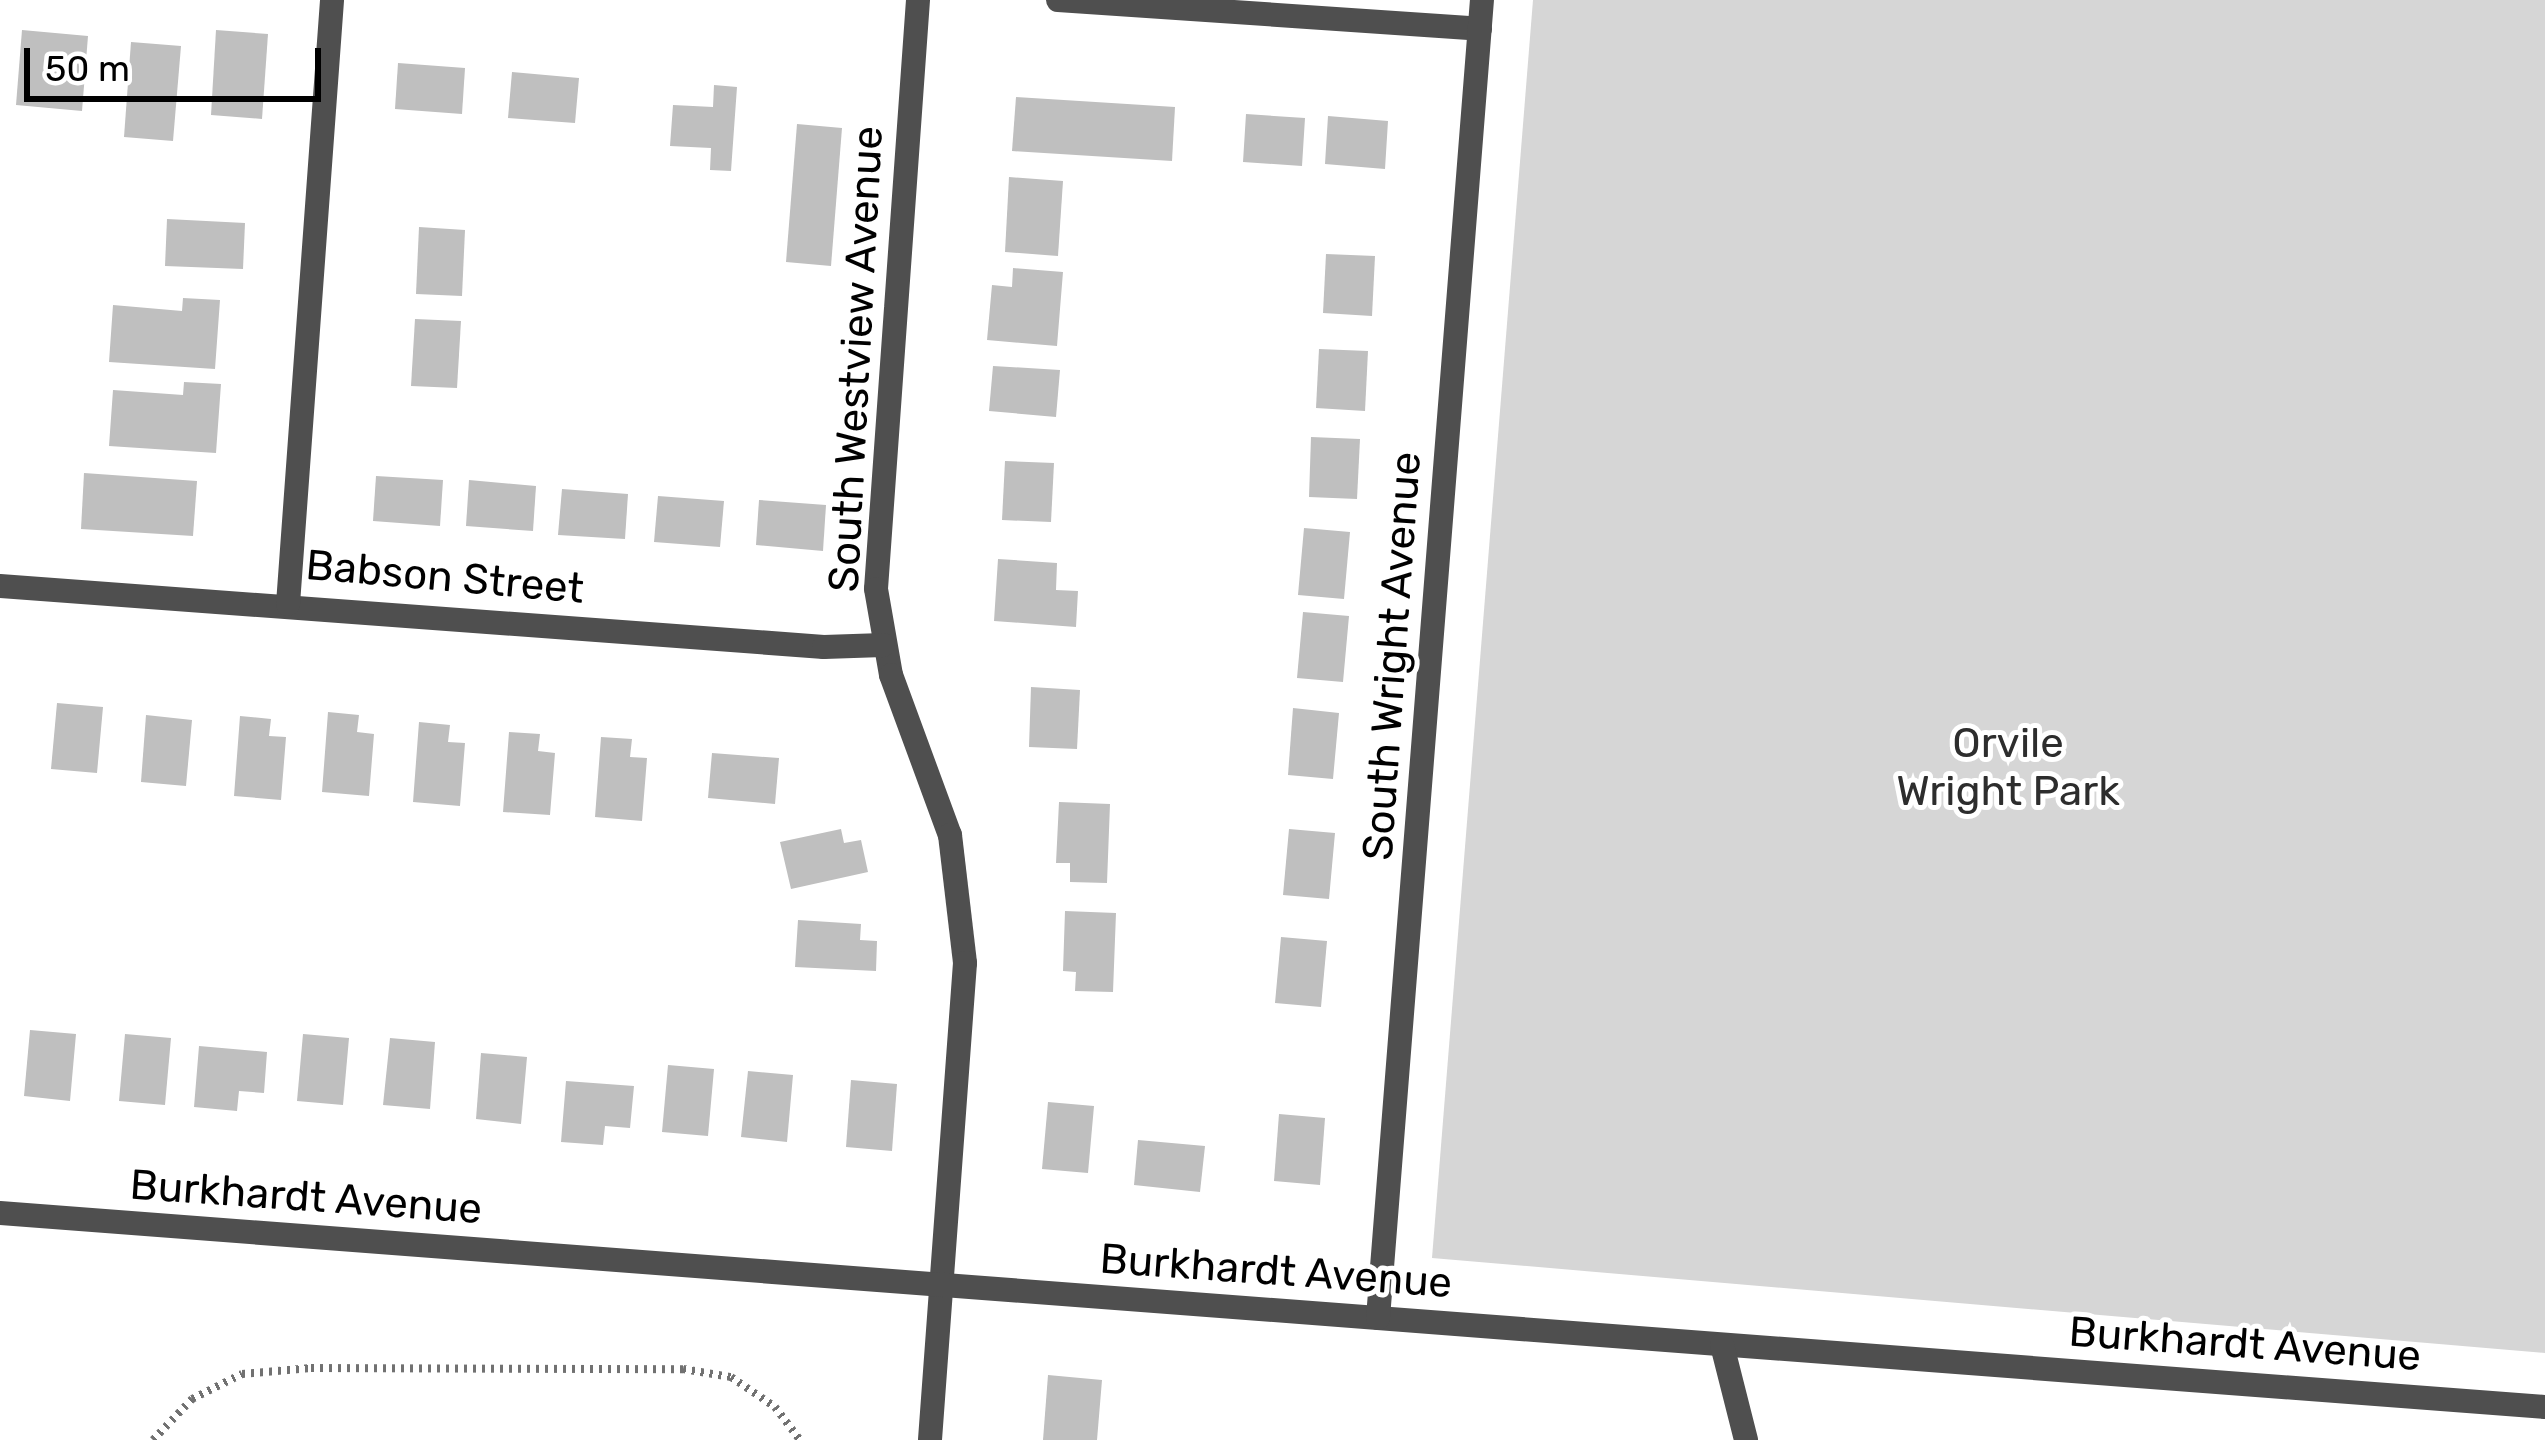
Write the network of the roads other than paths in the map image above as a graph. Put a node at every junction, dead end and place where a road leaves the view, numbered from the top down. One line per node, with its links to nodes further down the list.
1 (332, 0): 7 (street)
2 (918, 0): 8 (street, South Westview Avenue)
3 (1058, 0): 5 (street)
4 (1482, 0): 5 (street, South Wright Avenue)
5 (1480, 29): 11 (street, South Wright Avenue)
6 (0, 586): 7 (street, Babson Street)
7 (288, 604): 8 (street, Babson Street)
8 (883, 645): 10 (street, South Westview Avenue)
9 (0, 1213): 10 (street, Burkhardt Avenue)
10 (940, 1284): 11 (street, Burkhardt Avenue); 14 (street)
11 (1378, 1318): 12 (street, Burkhardt Avenue)
12 (1722, 1345): 13 (street, Burkhardt Avenue); 15 (street)
13 (2545, 1407)
14 (930, 1440)
15 (1746, 1440)

